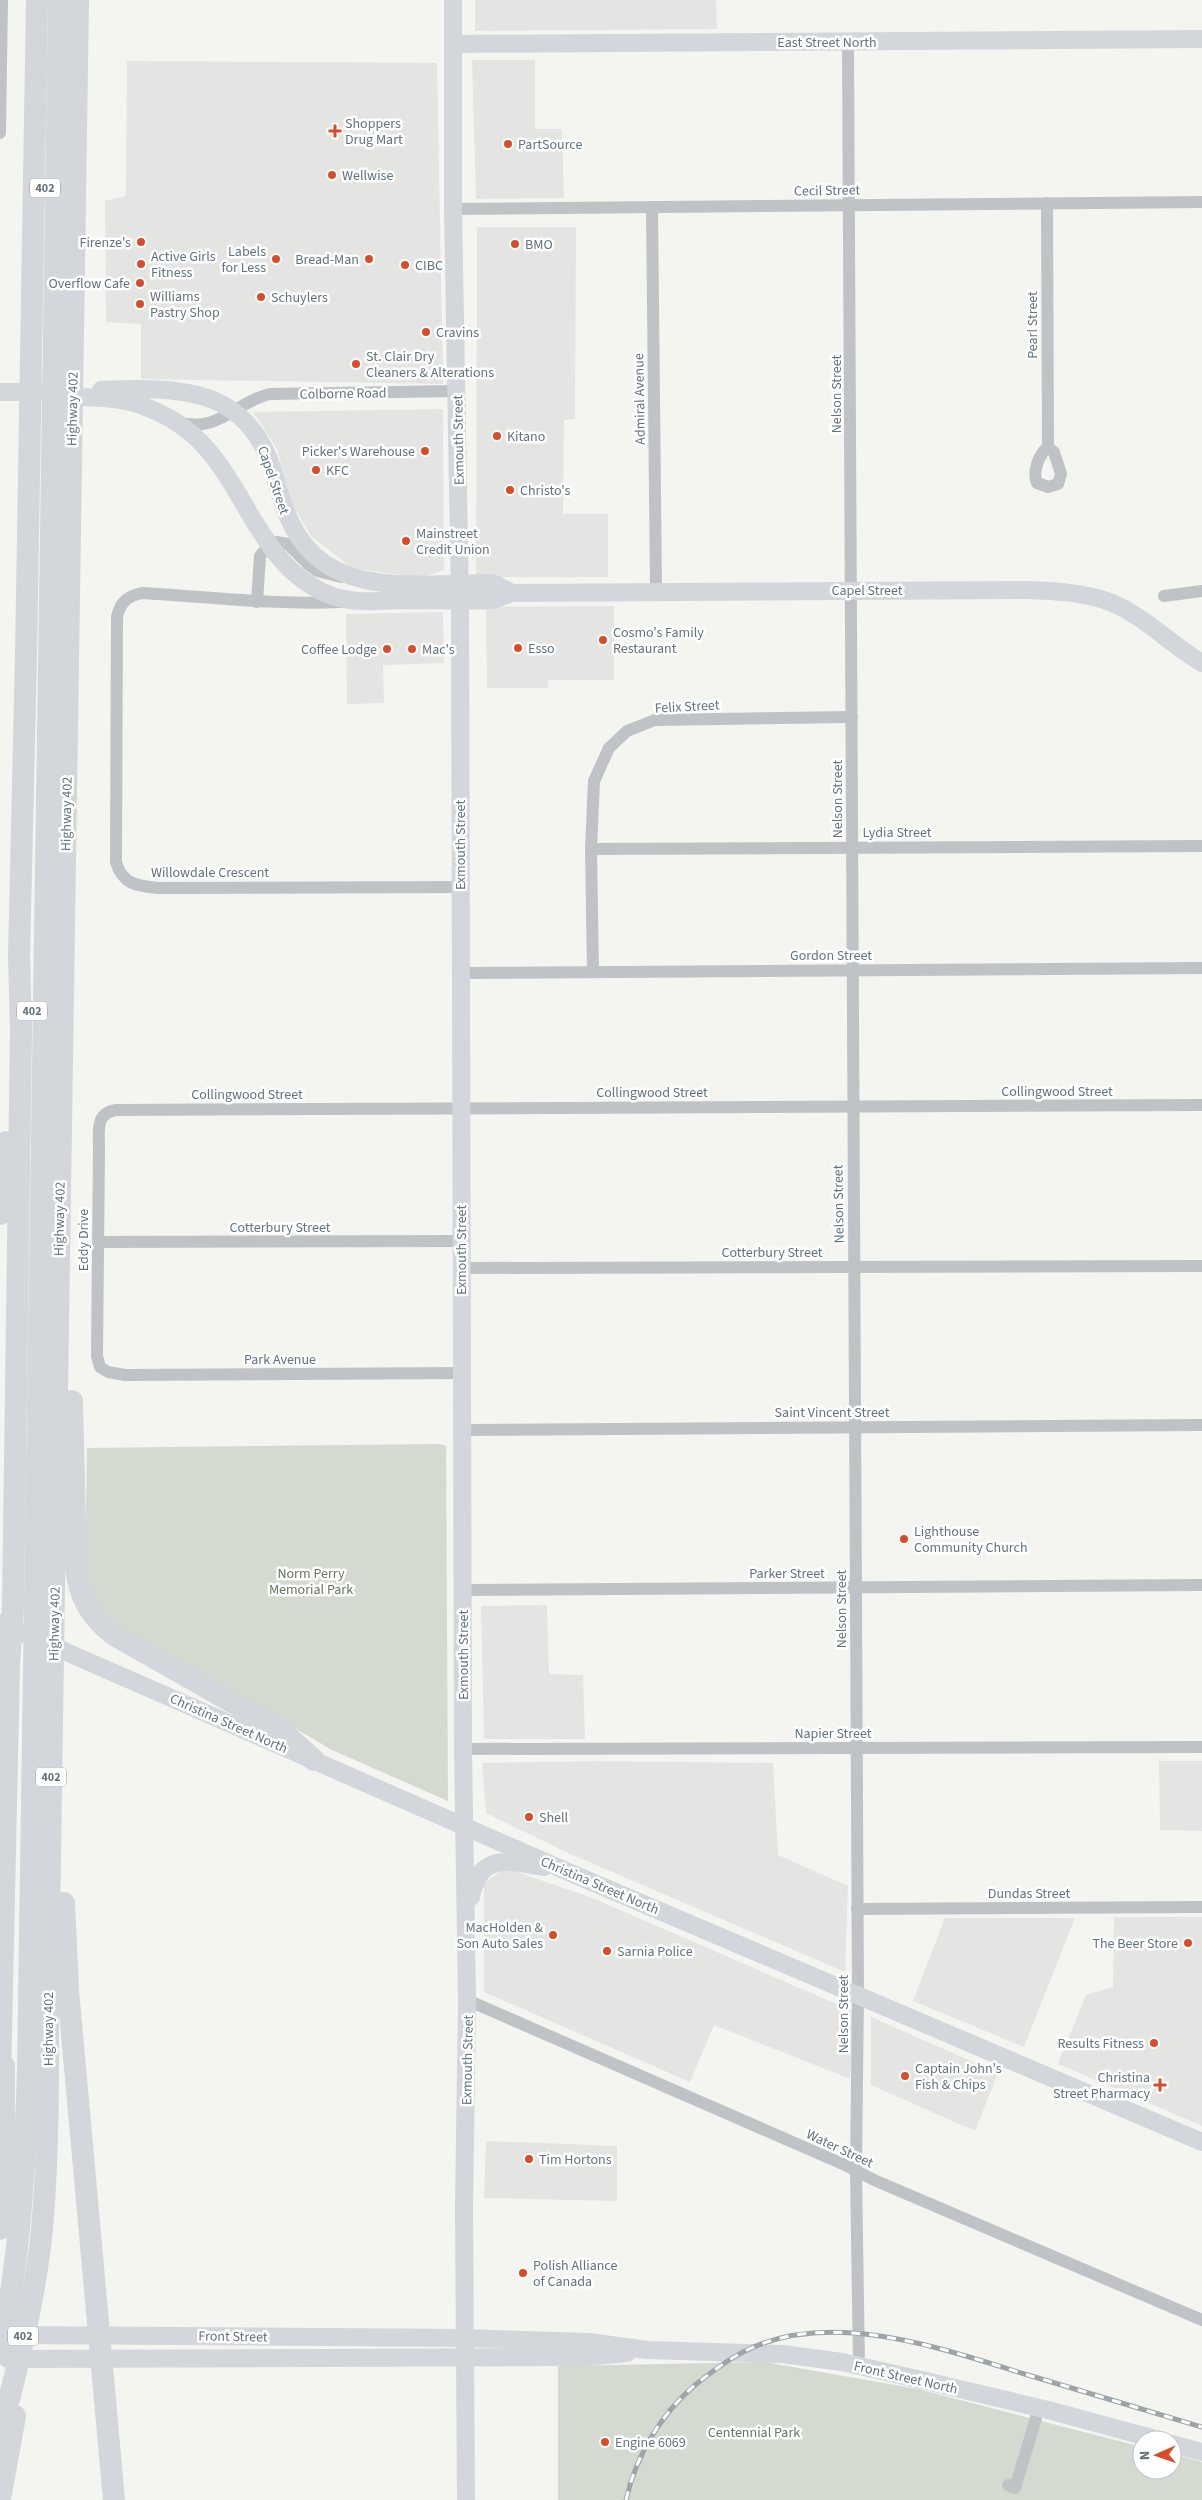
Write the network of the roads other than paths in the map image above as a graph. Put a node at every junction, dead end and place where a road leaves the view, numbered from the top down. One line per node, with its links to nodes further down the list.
1 (2, 0): 10 (street)
2 (37, 0): 18 (highway)
3 (48, 0): 18 (highway, Highway 402 / 402)
4 (59, 0): 18 (highway)
5 (78, 0): 18 (highway, Highway 402 / 402)
6 (453, 0): 9 (main road, Exmouth Street)
7 (1202, 39): 8 (main road, East Street North)
8 (848, 42): 9 (main road, East Street North); 13 (street, Nelson Street)
9 (452, 44): 15 (main road, Exmouth Street)
10 (0, 133)
11 (1202, 202): 12 (street, Cecil Street)
12 (1047, 203): 13 (street, Cecil Street); 23 (street, Pearl Street)
13 (850, 204): 14 (street, Cecil Street); 26 (street, Nelson Street)
14 (652, 207): 15 (street, Cecil Street); 27 (street, Admiral Avenue)
15 (453, 209): 16 (main road, Exmouth Street)
16 (457, 391): 19 (street, Colborne Road); 29 (main road, Exmouth Street)
17 (0, 392): 18 (main road, Colborne Road)
18 (47, 393): 20 (main road, Colborne Road); 22 (main road, Colborne Road); 40 (highway, Highway 402 / 402); 41 (highway); 84 (highway, Highway 402 / 402)
19 (270, 394): 20 (street); 21 (street, Colborne Road)
20 (206, 397): 21 (main road, Colborne Road)
21 (232, 412): 22 (street, Colborne Road); 25 (main road, Capel Street)
22 (170, 420): 24 (main road, Capel Street)
23 (1048, 447)
24 (268, 545): 25 (street, Capel Street); 32 (main road, Capel Street); 33 (street)
25 (363, 580): 29 (main road, Capel Street)
26 (852, 589): 27 (main road, Capel Street); 34 (main road, Capel Street); 35 (street, Nelson Street)
27 (656, 590): 29 (main road, Capel Street)
28 (1202, 591): 30 (street)
29 (460, 592): 32 (main road, Capel Street); 39 (main road, Exmouth Street)
30 (1164, 596)
31 (125, 601): 33 (street, Capel Street); 39 (street, Willowdale Crescent)
32 (354, 601): 33 (street, Capel Street)
33 (257, 602)
34 (1202, 663)
35 (852, 717): 37 (street, Nelson Street); 38 (street, Felix Street)
36 (1202, 846): 37 (street, Lydia Street)
37 (852, 847): 38 (street, Lydia Street); 43 (street, Nelson Street)
38 (591, 849): 44 (street, Felix Street)
39 (460, 887): 45 (main road, Exmouth Street)
40 (65, 894): 62 (highway, Highway 402 / 402); 71 (highway)
41 (19, 956): 50 (highway); 67 (highway)
42 (1202, 968): 43 (street, Gordon Street)
43 (852, 970): 44 (street, Gordon Street); 47 (street, Nelson Street)
44 (593, 972): 45 (street, Gordon Street)
45 (460, 973): 48 (main road, Exmouth Street)
46 (1202, 1105): 47 (street, Collingwood Street)
47 (852, 1106): 48 (street, Collingwood Street); 54 (street, Nelson Street)
48 (461, 1107): 49 (street, Collingwood Street); 51 (main road, Exmouth Street)
49 (104, 1115): 52 (street, Eddy Drive)
50 (0, 1214)
51 (462, 1241): 52 (street, Cotterbury Street); 55 (main road, Exmouth Street)
52 (98, 1242): 56 (street, Eddy Drive)
53 (1202, 1266): 54 (street, Cotterbury Street)
54 (854, 1267): 55 (street, Cotterbury Street); 59 (street, Nelson Street)
55 (462, 1268): 57 (main road, Exmouth Street)
56 (100, 1367): 57 (street, Park Avenue)
57 (462, 1373): 60 (main road, Exmouth Street)
58 (1202, 1425): 59 (street, Saint Vincent Street)
59 (854, 1427): 60 (street, Saint Vincent Street); 64 (street, Nelson Street)
60 (462, 1430): 65 (main road, Exmouth Street)
61 (0, 1509): 67 (highway)
62 (55, 1567): 84 (highway, Highway 402 / 402); 88 (highway)
63 (1202, 1586): 64 (street, Parker Street)
64 (856, 1588): 65 (street, Parker Street); 69 (street, Nelson Street)
65 (462, 1590): 70 (main road, Exmouth Street)
66 (0, 1622): 71 (main road, Christina Street North)
67 (9, 1665): 77 (highway)
68 (1202, 1747): 69 (street, Napier Street)
69 (856, 1748): 70 (street, Napier Street); 75 (street, Nelson Street)
70 (463, 1749): 72 (main road, Exmouth Street)
71 (314, 1760): 72 (main road, Christina Street North)
72 (464, 1826): 73 (main road, Christina Street North); 76 (main road, Exmouth Street)
73 (566, 1871): 76 (main road); 78 (main road, Christina Street North)
74 (1202, 1907): 75 (street, Dundas Street)
75 (857, 1909): 78 (street, Nelson Street)
76 (466, 1920): 79 (main road, Exmouth Street)
77 (3, 1980): 80 (highway); 83 (highway)
78 (858, 1994): 81 (main road, Christina Street North); 82 (street, Nelson Street)
79 (468, 2000): 82 (street, Water Street); 89 (main road, Exmouth Street)
80 (0, 2080)
81 (1202, 2142)
82 (856, 2170): 86 (street, Water Street); 95 (street, Nelson Street)
83 (0, 2229)
84 (18, 2277): 85 (highway, Highway 402 / 402); 91 (highway); 96 (highway, Highway 402 / 402)
85 (0, 2304)
86 (1202, 2320)
87 (0, 2335): 88 (main road, Front Street)
88 (99, 2335): 89 (main road, Front Street); 94 (highway)
89 (466, 2338): 90 (main road, Front Street North); 92 (main road, Exmouth Street)
90 (647, 2350): 92 (main road, Front Street North); 95 (main road, Front Street North)
91 (0, 2353)
92 (465, 2357): 94 (main road, Front Street); 105 (main road, Exmouth Street)
93 (0, 2359): 94 (main road, Front Street)
94 (102, 2360): 104 (highway)
95 (859, 2366): 97 (main road, Front Street North)
96 (15, 2395): 98 (highway, Highway 402 / 402); 103 (highway)
97 (1039, 2408): 99 (main road, Front Street North); 102 (street)
98 (0, 2433)
99 (1132, 2433)
100 (1182, 2447): 101 (main road)
101 (1202, 2452)
102 (1008, 2485)
103 (0, 2499)
104 (114, 2500)
105 (466, 2500)

